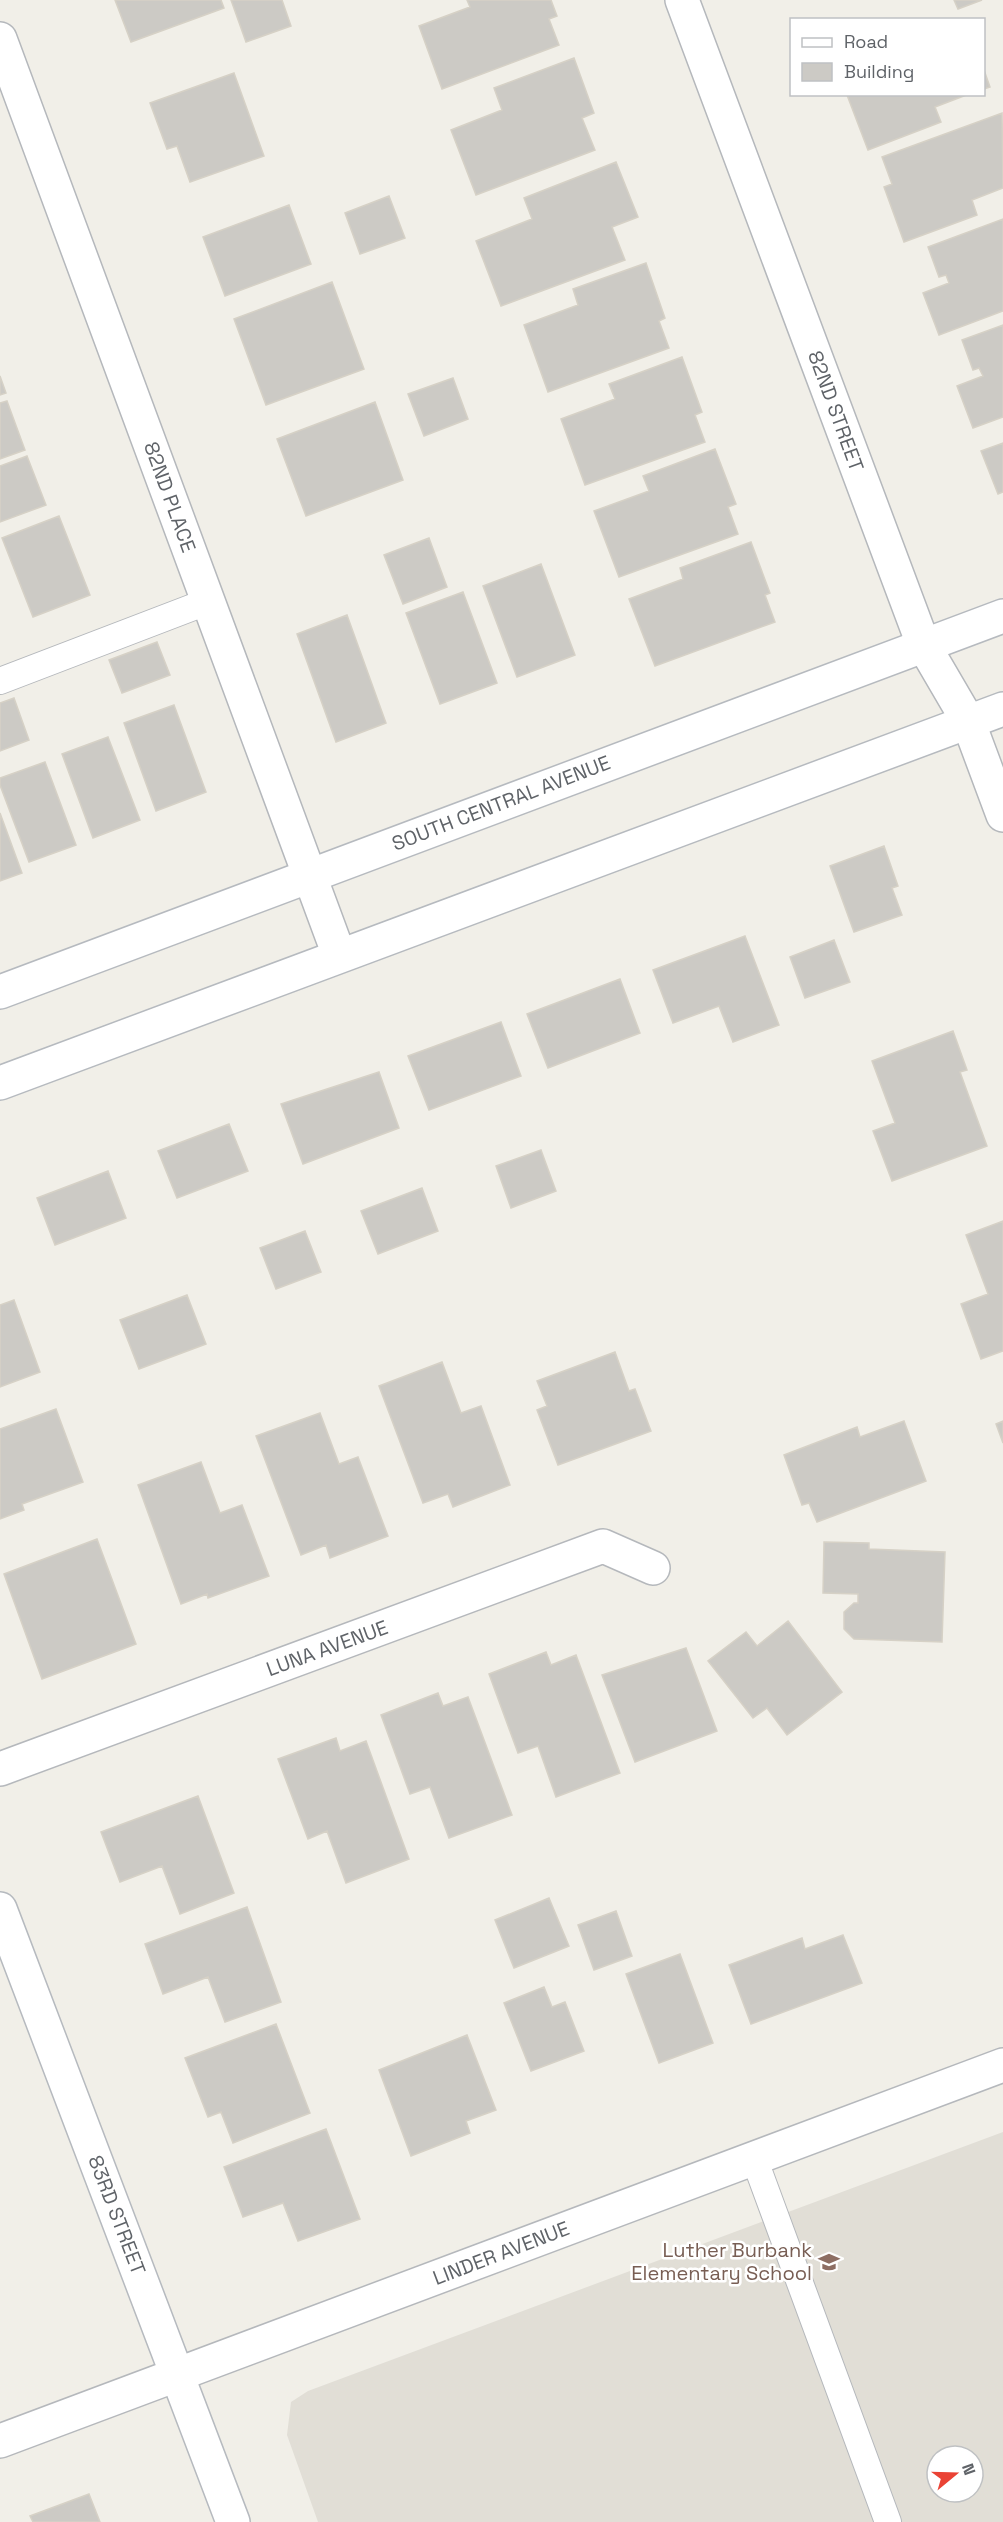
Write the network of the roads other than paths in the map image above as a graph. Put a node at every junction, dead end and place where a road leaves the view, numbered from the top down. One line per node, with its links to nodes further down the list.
1 (682, 0): 5 (street, 82ND STREET)
2 (0, 39): 3 (street, 82ND PLACE)
3 (209, 601): 6 (lane); 10 (street, 82ND PLACE)
4 (1003, 616): 5 (street, SOUTH CENTRAL AVENUE)
5 (923, 644): 8 (street, 82ND STREET); 10 (street, SOUTH CENTRAL AVENUE)
6 (0, 681)
7 (1003, 708): 8 (street)
8 (968, 721): 9 (street, 82ND STREET); 11 (street)
9 (1003, 815)
10 (309, 875): 11 (street, 82ND PLACE); 12 (street, SOUTH CENTRAL AVENUE)
11 (339, 954): 13 (street)
12 (0, 992)
13 (0, 1083)
14 (653, 1568): 15 (street, LUNA AVENUE)
15 (0, 1769)
16 (0, 1909): 19 (street, 83RD STREET)
17 (1002, 2067): 18 (street, LINDER AVENUE)
18 (754, 2158): 19 (street, LINDER AVENUE); 22 (lane)
19 (178, 2374): 20 (street, LINDER AVENUE); 21 (street, 83RD STREET)
20 (0, 2441)
21 (233, 2522)
22 (888, 2522)

